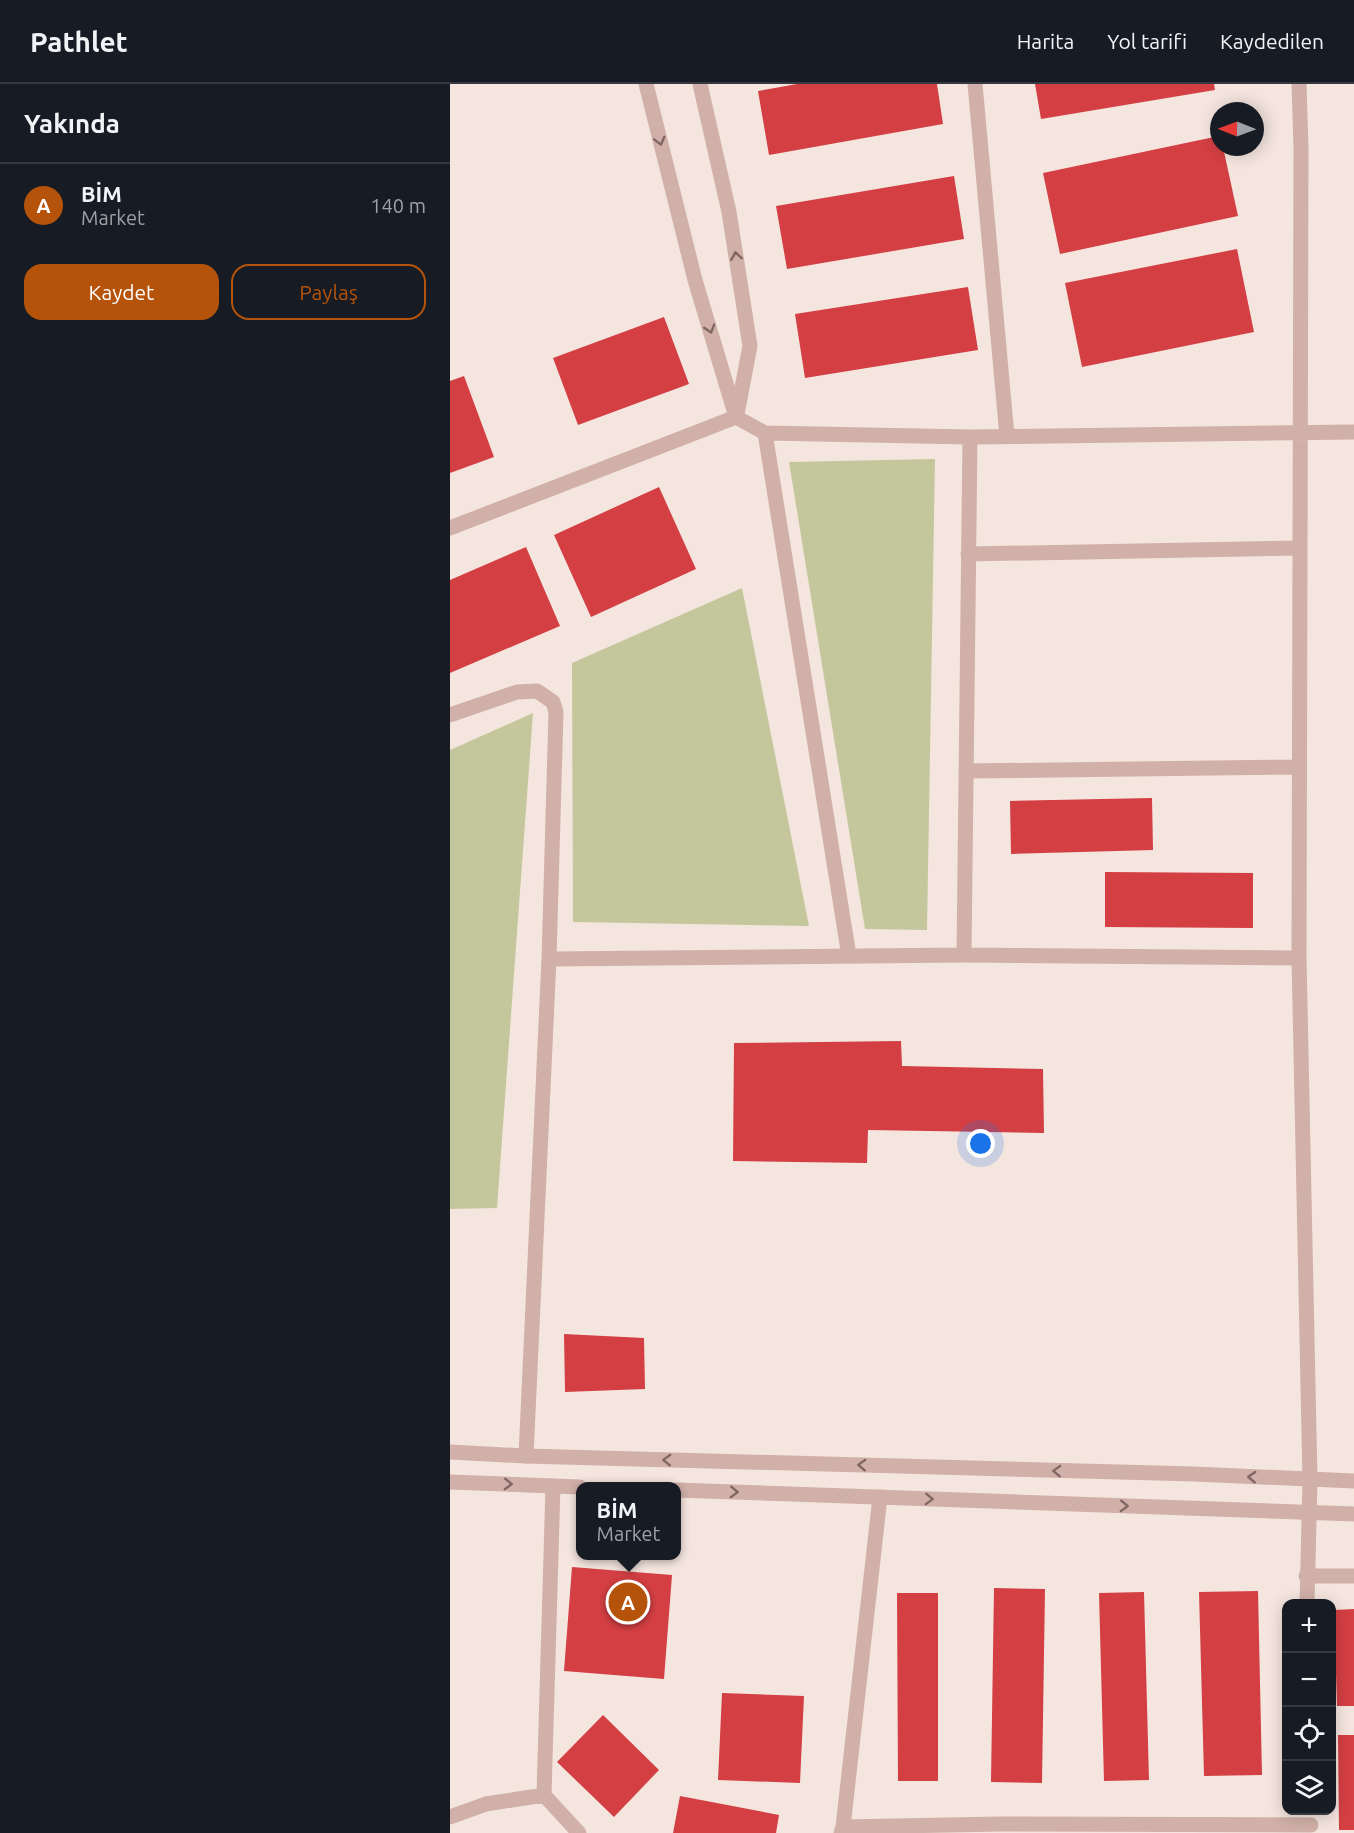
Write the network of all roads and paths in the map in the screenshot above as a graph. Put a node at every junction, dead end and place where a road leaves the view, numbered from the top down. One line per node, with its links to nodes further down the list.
1 (646, 84): 5 (street, one-way to 5)
2 (700, 84): 5 (street, one-way to 2)
3 (975, 84): 9 (street)
4 (1299, 84): 6 (street)
5 (736, 417): 8 (street); 11 (street)
6 (1300, 432): 7 (street); 9 (street); 12 (street)
7 (1354, 432)
8 (765, 433): 10 (street); 18 (street)
9 (1007, 436): 10 (street)
10 (970, 437): 13 (street)
11 (450, 528)
12 (1300, 548): 13 (street); 15 (street)
13 (968, 554): 16 (street)
14 (450, 715): 20 (street)
15 (1299, 767): 16 (street); 19 (street)
16 (966, 771): 17 (street)
17 (964, 955): 18 (street); 19 (street)
18 (849, 956): 20 (street)
19 (1299, 958): 23 (street)
20 (549, 960): 22 (street)
21 (450, 1452): 22 (street)
22 (526, 1456): 23 (street, one-way to 22)
23 (1310, 1480): 24 (street); 30 (street)
24 (1354, 1481)
25 (450, 1482): 26 (street, one-way to 26)
26 (553, 1486): 27 (street); 35 (street)
27 (576, 1487)
28 (681, 1490): 29 (street, one-way to 29)
29 (880, 1497): 30 (street, one-way to 30); 39 (street)
30 (1309, 1512): 31 (street); 32 (street)
31 (1354, 1514)
32 (1306, 1576): 33 (street); 34 (street)
33 (1354, 1576)
34 (1307, 1599)
35 (544, 1795): 36 (street); 40 (street)
36 (450, 1817)
37 (1311, 1823): 38 (street)
38 (1006, 1828): 39 (street)
39 (842, 1830)
40 (579, 1833)

